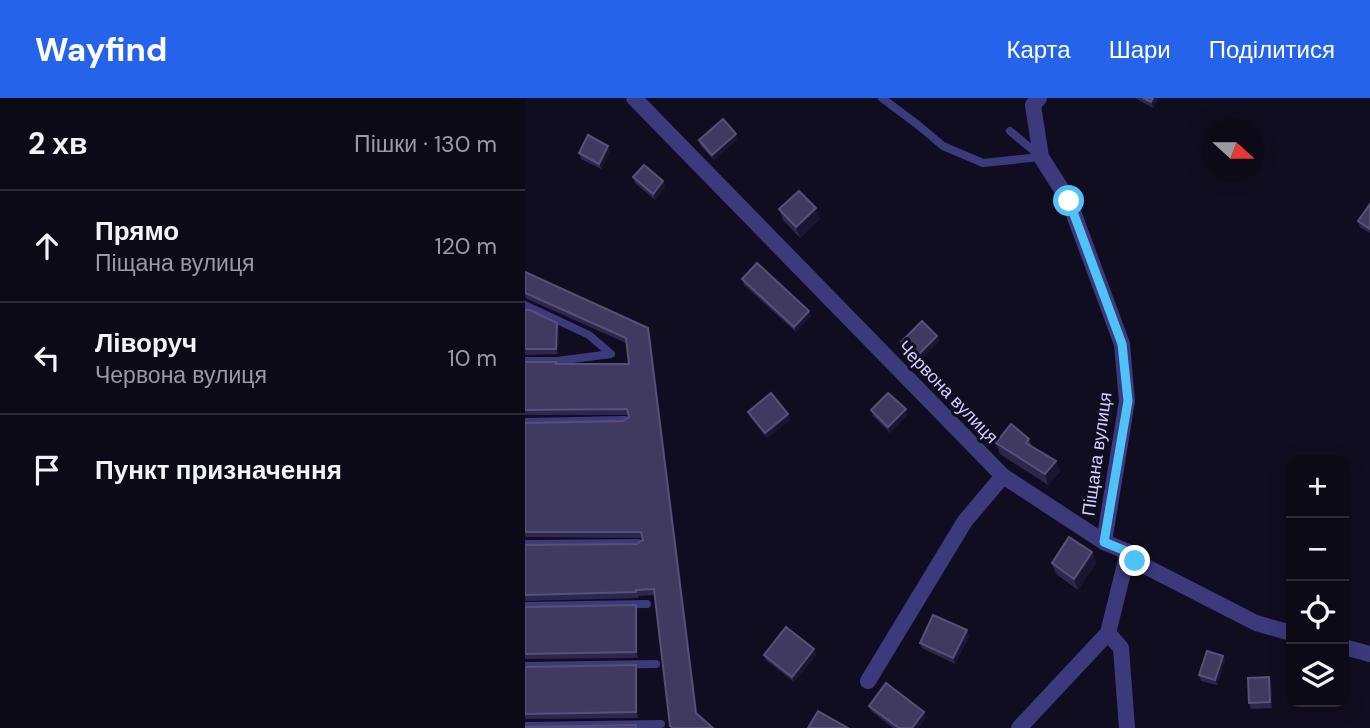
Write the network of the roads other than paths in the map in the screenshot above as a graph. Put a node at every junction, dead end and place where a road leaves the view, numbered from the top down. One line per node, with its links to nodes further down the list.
1 (634, 98): 10 (street, Червона вулиця)
2 (882, 98): 5 (lane)
3 (1039, 98): 5 (street, Піщана вулиця)
4 (1010, 131): 5 (lane)
5 (1041, 157): 11 (street, Піщана вулиця)
6 (525, 305): 7 (lane)
7 (525, 361)
8 (625, 420): 9 (lane)
9 (525, 422)
10 (1003, 476): 11 (street, Червона вулиця); 23 (street)
11 (1104, 542): 14 (street, Червона вулиця)
12 (639, 543): 13 (lane)
13 (525, 544)
14 (1128, 552): 17 (street, Червона вулиця); 18 (street)
15 (647, 604): 16 (lane)
16 (525, 606)
17 (1286, 632)
18 (1108, 633): 26 (street); 27 (street)
19 (1349, 648): 20 (street)
20 (1370, 654)
21 (656, 664): 22 (lane)
22 (525, 666)
23 (868, 681)
24 (661, 724): 25 (lane)
25 (525, 726)
26 (1019, 728)
27 (1127, 728)

